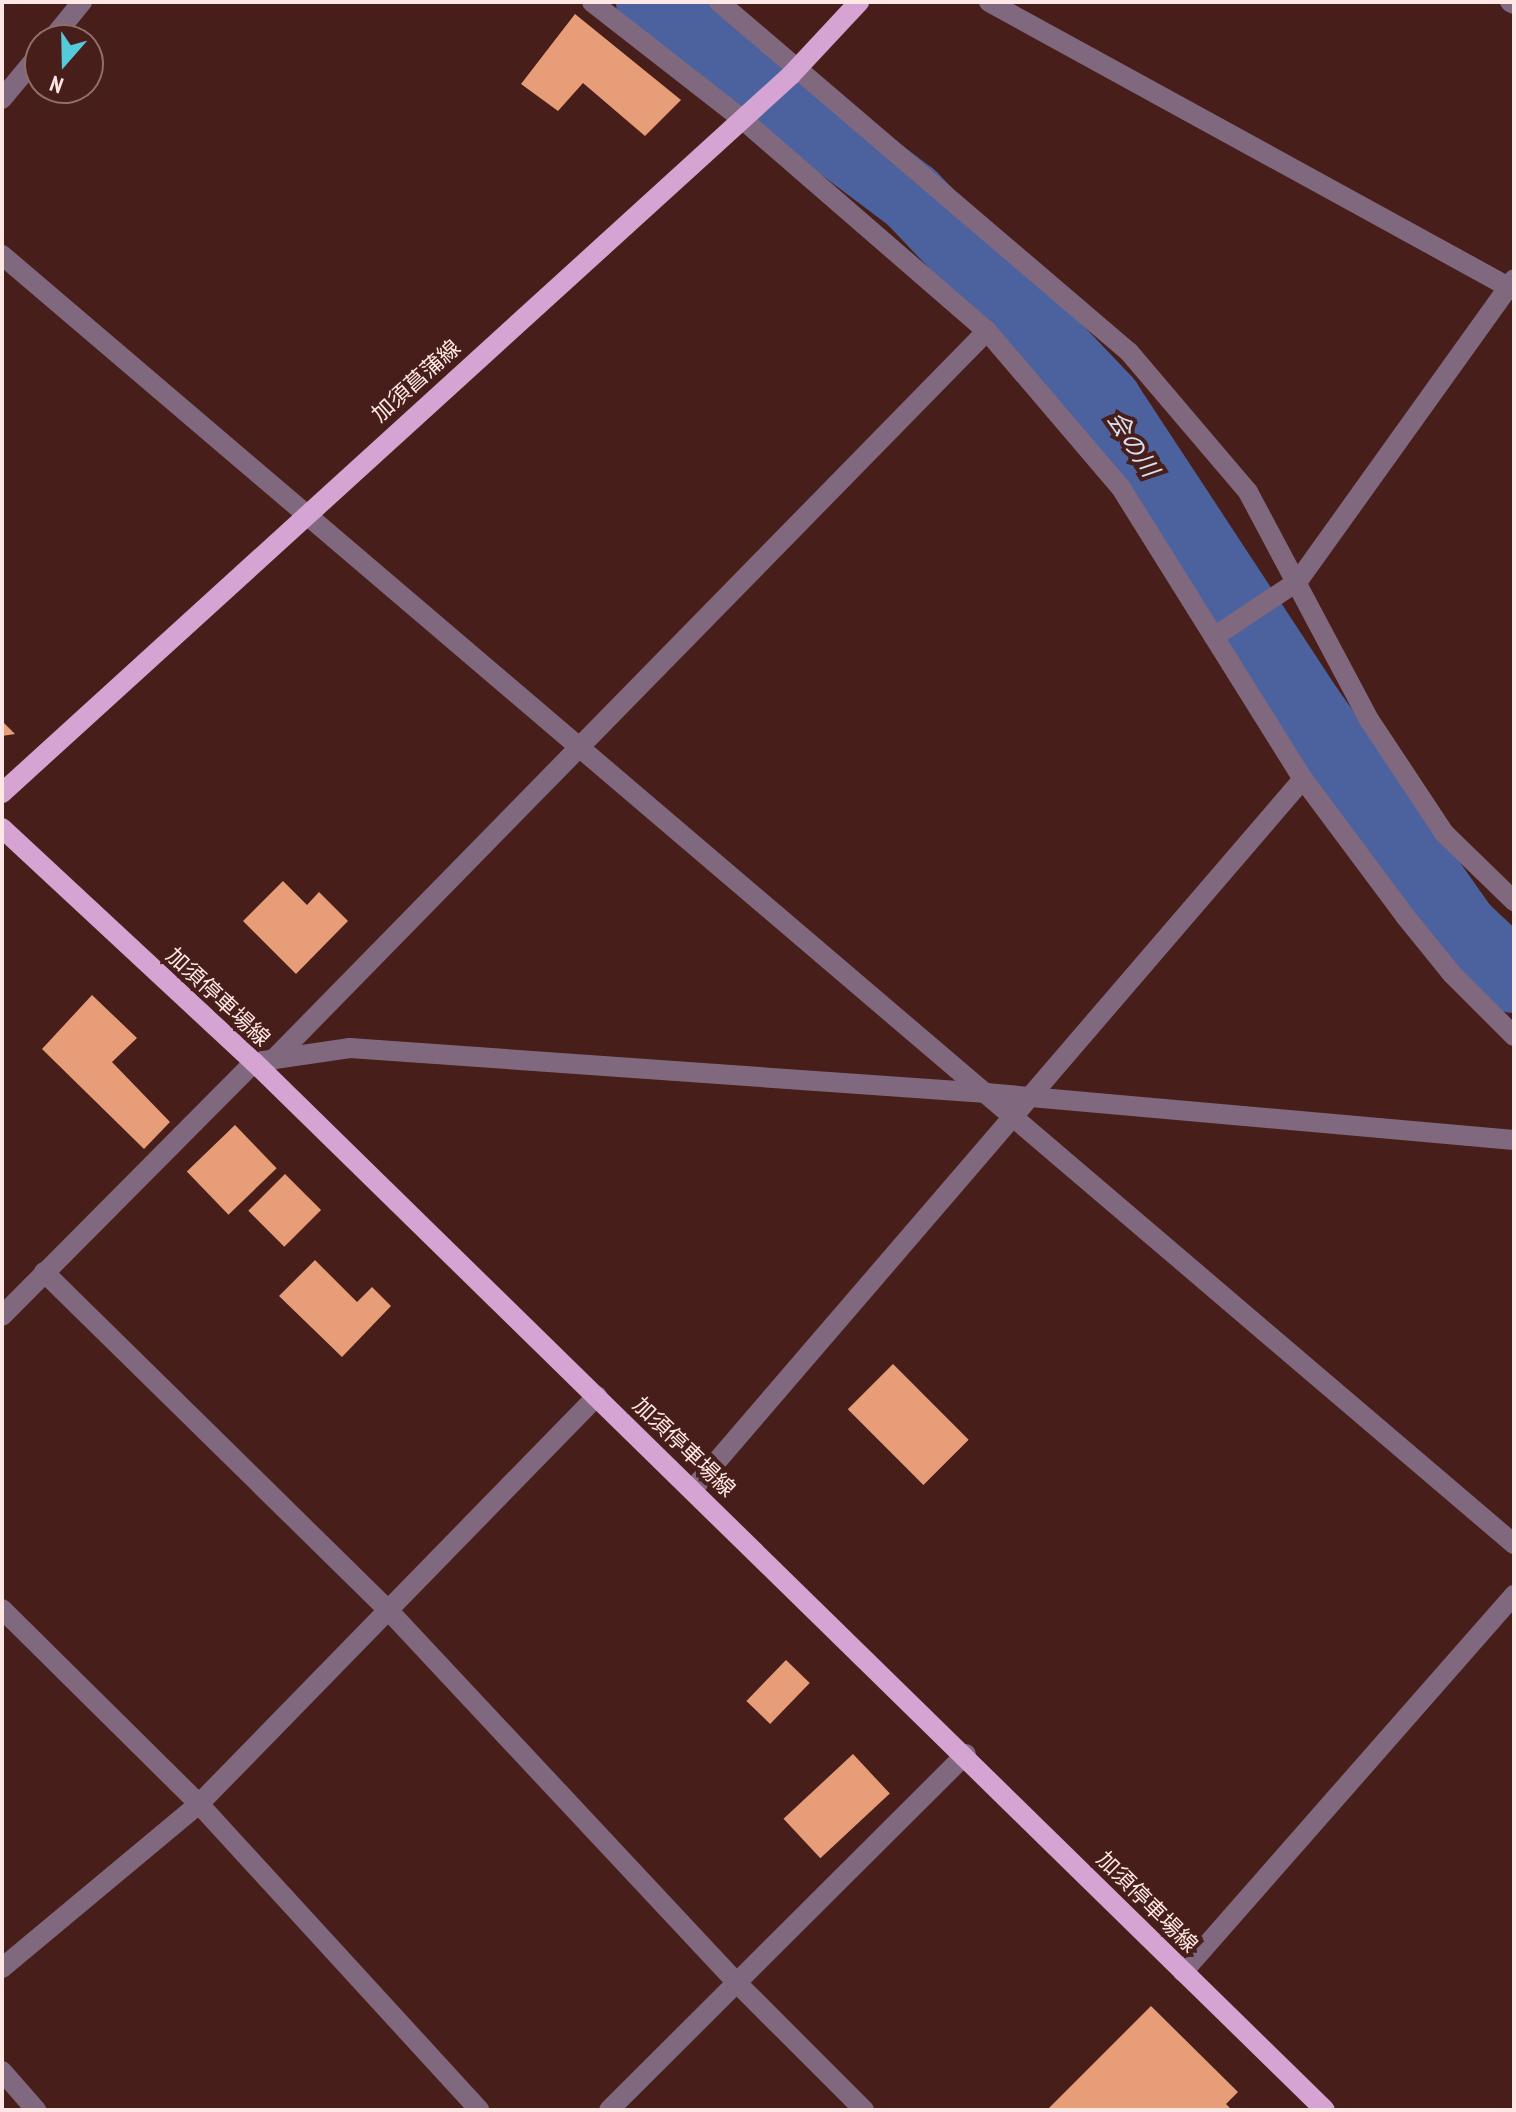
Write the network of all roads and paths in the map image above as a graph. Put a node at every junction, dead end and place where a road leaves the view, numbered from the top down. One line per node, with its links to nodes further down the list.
1 (82, 2): 6 (street)
2 (592, 2): 10 (street)
3 (719, 2): 8 (street)
4 (859, 2): 8 (main road, 加須菖蒲線)
5 (989, 2): 12 (street)
6 (64, 24)
7 (24, 72): 9 (street)
8 (794, 72): 10 (main road, 加須菖蒲線); 15 (street)
9 (2, 99)
10 (746, 115): 13 (street); 14 (main road, 加須菖蒲線)
11 (2, 255): 14 (street)
12 (1512, 286): 15 (street)
13 (987, 331): 16 (street); 17 (street)
14 (307, 512): 17 (street); 19 (main road, 加須菖蒲線)
15 (1298, 581): 16 (street); 21 (street)
16 (1214, 637): 18 (street)
17 (579, 745): 23 (street); 24 (street)
18 (1303, 779): 22 (street); 25 (street)
19 (2, 793)
20 (2, 828): 23 (main road, 加須停車場線)
21 (1514, 901)
22 (1514, 1036)
23 (264, 1061): 24 (street); 28 (street); 30 (main road, 加須停車場線)
24 (986, 1093): 25 (street); 26 (street)
25 (1030, 1098): 26 (street); 27 (street)
26 (1012, 1116): 31 (street); 32 (street)
27 (1514, 1140)
28 (44, 1272): 29 (street); 35 (street)
29 (2, 1316)
30 (597, 1396): 31 (main road, 加須停車場線); 35 (street)
31 (693, 1489): 36 (main road, 加須停車場線)
32 (1514, 1544)
33 (1514, 1595): 39 (street)
34 (2, 1609): 37 (street)
35 (390, 1612): 37 (street); 40 (street)
36 (966, 1754): 39 (main road, 加須停車場線); 40 (street)
37 (199, 1804): 38 (street); 44 (street)
38 (2, 1968)
39 (1183, 1972): 42 (main road, 加須停車場線)
40 (737, 1983): 45 (street); 46 (street)
41 (2, 2071): 43 (street)
42 (1322, 2109)
43 (36, 2110)
44 (479, 2110)
45 (609, 2110)
46 (864, 2110)

